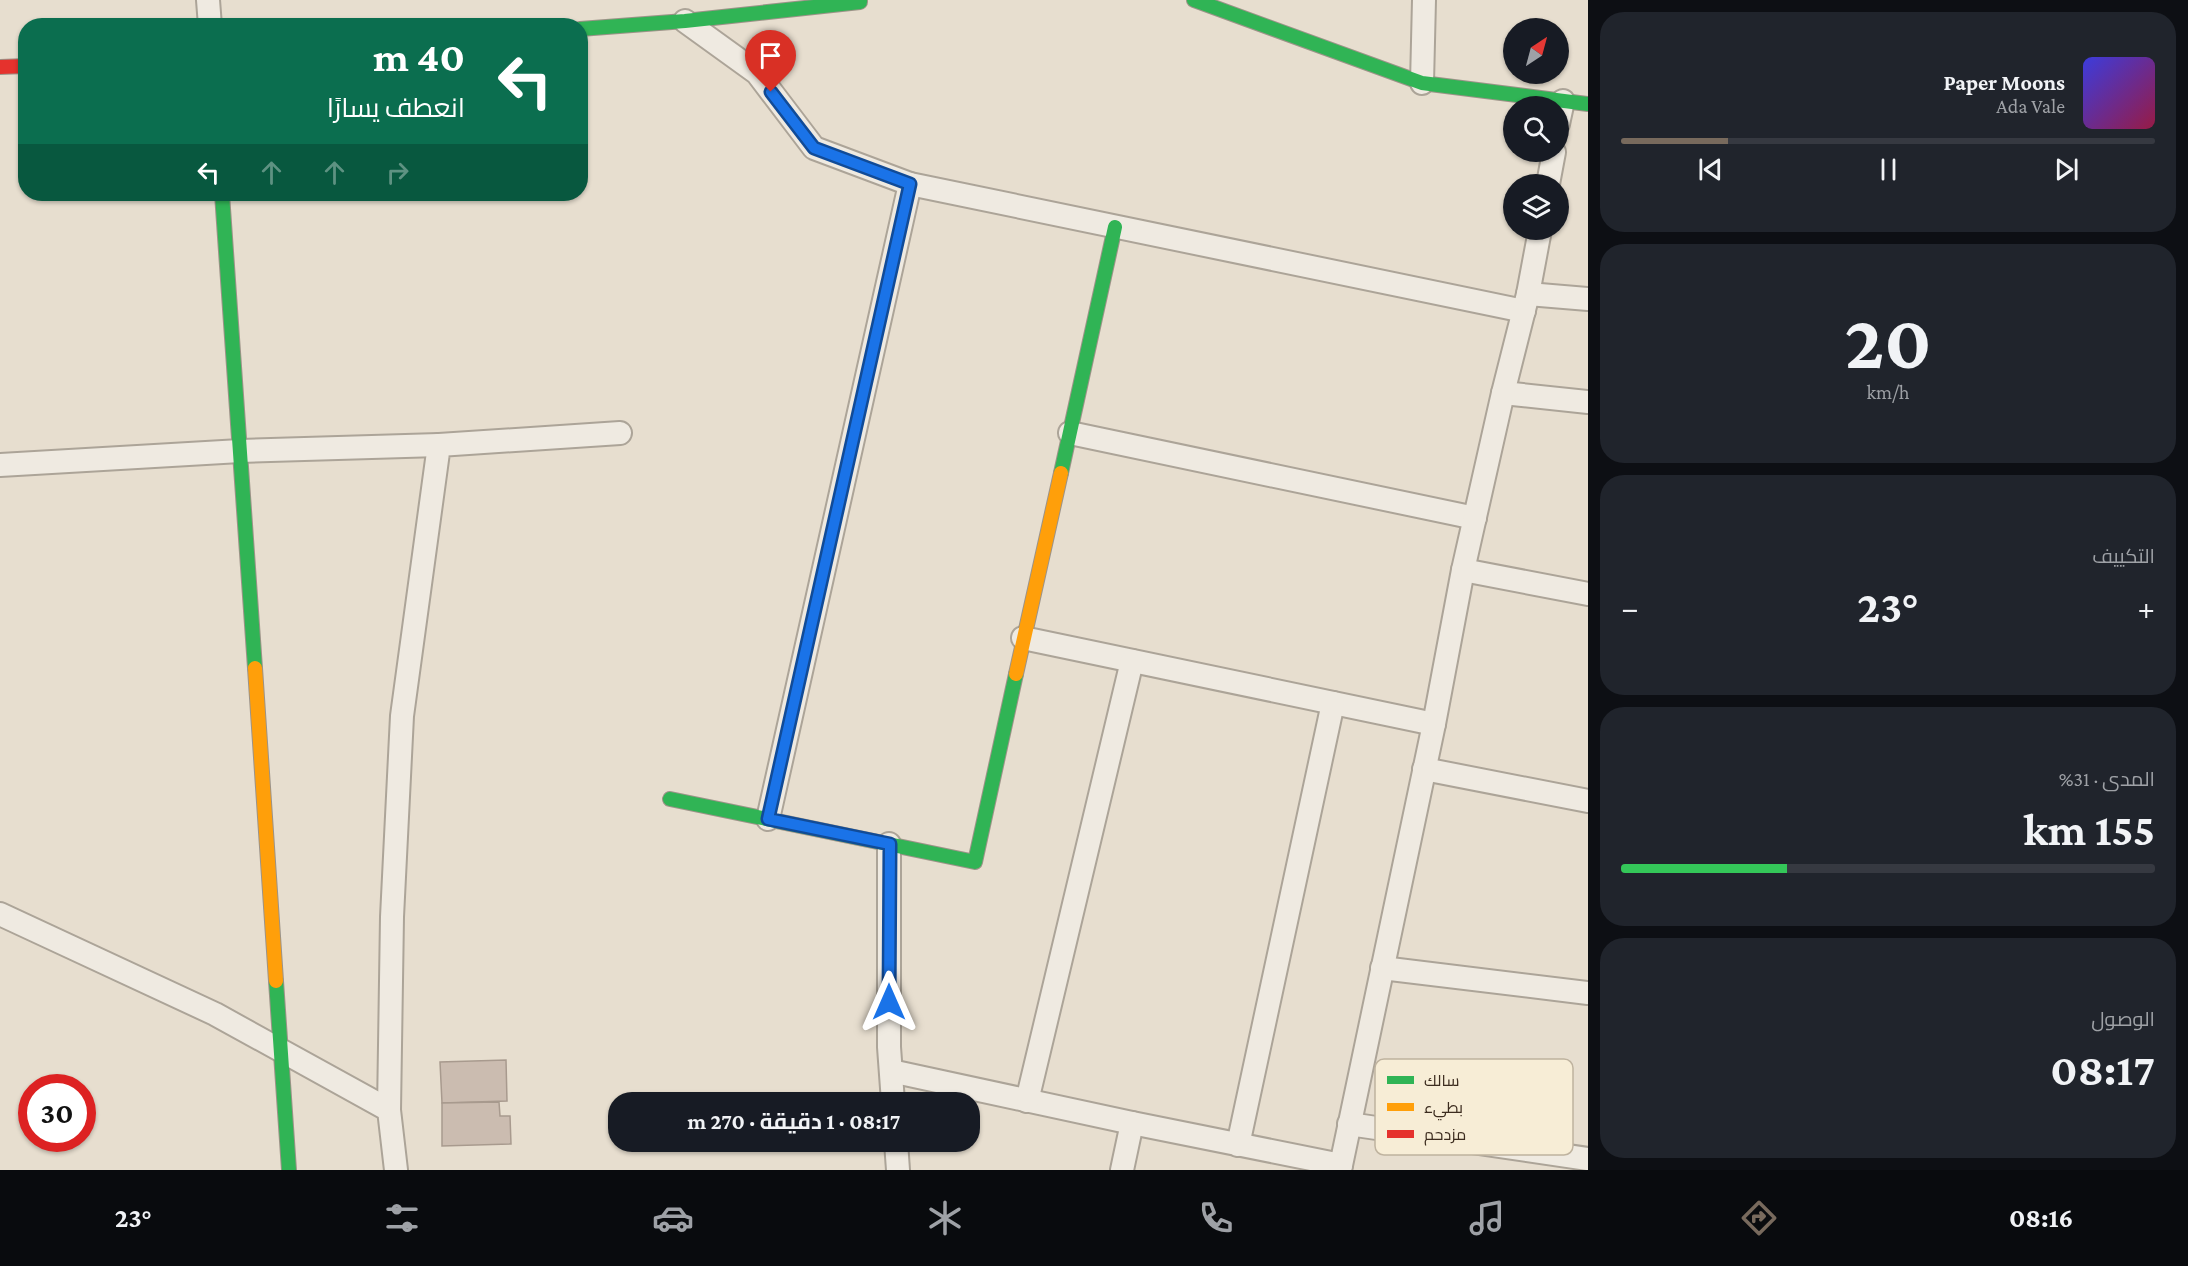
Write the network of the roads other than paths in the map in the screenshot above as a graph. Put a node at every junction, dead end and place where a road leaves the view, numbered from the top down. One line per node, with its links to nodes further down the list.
1 (208, 0): 6 (street)
2 (860, 0): 7 (street)
3 (1194, 0): 5 (street)
4 (1424, 0): 11 (street)
5 (1232, 7): 11 (street)
6 (209, 18)
7 (685, 21): 8 (street); 15 (street)
8 (588, 28)
9 (18, 66): 10 (street)
10 (0, 67)
11 (1422, 83): 12 (street)
12 (1524, 96)
13 (1569, 102): 14 (street)
14 (1588, 104)
15 (910, 184): 17 (street); 38 (street)
16 (222, 201): 26 (street)
17 (1114, 227): 20 (street); 24 (street)
18 (1538, 240): 20 (street)
19 (1588, 299): 20 (street)
20 (1526, 302): 21 (street)
21 (1503, 393): 22 (street); 28 (street)
22 (1588, 402)
23 (620, 433): 25 (street)
24 (1070, 433): 28 (street); 31 (street)
25 (439, 445): 26 (street); 47 (street)
26 (240, 451): 27 (street); 43 (street)
27 (0, 465)
28 (1475, 518): 29 (street)
29 (1463, 570): 30 (street); 34 (street)
30 (1588, 594)
31 (1023, 638): 32 (street); 39 (street)
32 (1132, 661): 33 (street); 46 (street)
33 (1333, 703): 34 (street); 51 (street)
34 (1434, 724): 35 (street)
35 (1425, 769): 37 (street); 41 (street)
36 (670, 799): 38 (street)
37 (1588, 801)
38 (768, 819): 39 (street)
39 (890, 844): 44 (street)
40 (0, 914): 43 (street)
41 (1382, 968): 42 (street); 49 (street)
42 (1588, 993)
43 (280, 1050): 47 (street); 56 (street)
44 (891, 1071): 45 (street); 46 (street)
45 (892, 1092)
46 (1027, 1101): 48 (street)
47 (389, 1110): 57 (street)
48 (1132, 1123): 51 (street); 59 (street)
49 (1349, 1124): 50 (street); 55 (street)
50 (1375, 1128)
51 (1238, 1145): 55 (street)
52 (897, 1152): 58 (street)
53 (1567, 1155): 54 (street)
54 (1588, 1158)
55 (1341, 1167)
56 (289, 1170)
57 (396, 1170)
58 (898, 1170)
59 (1122, 1170)

